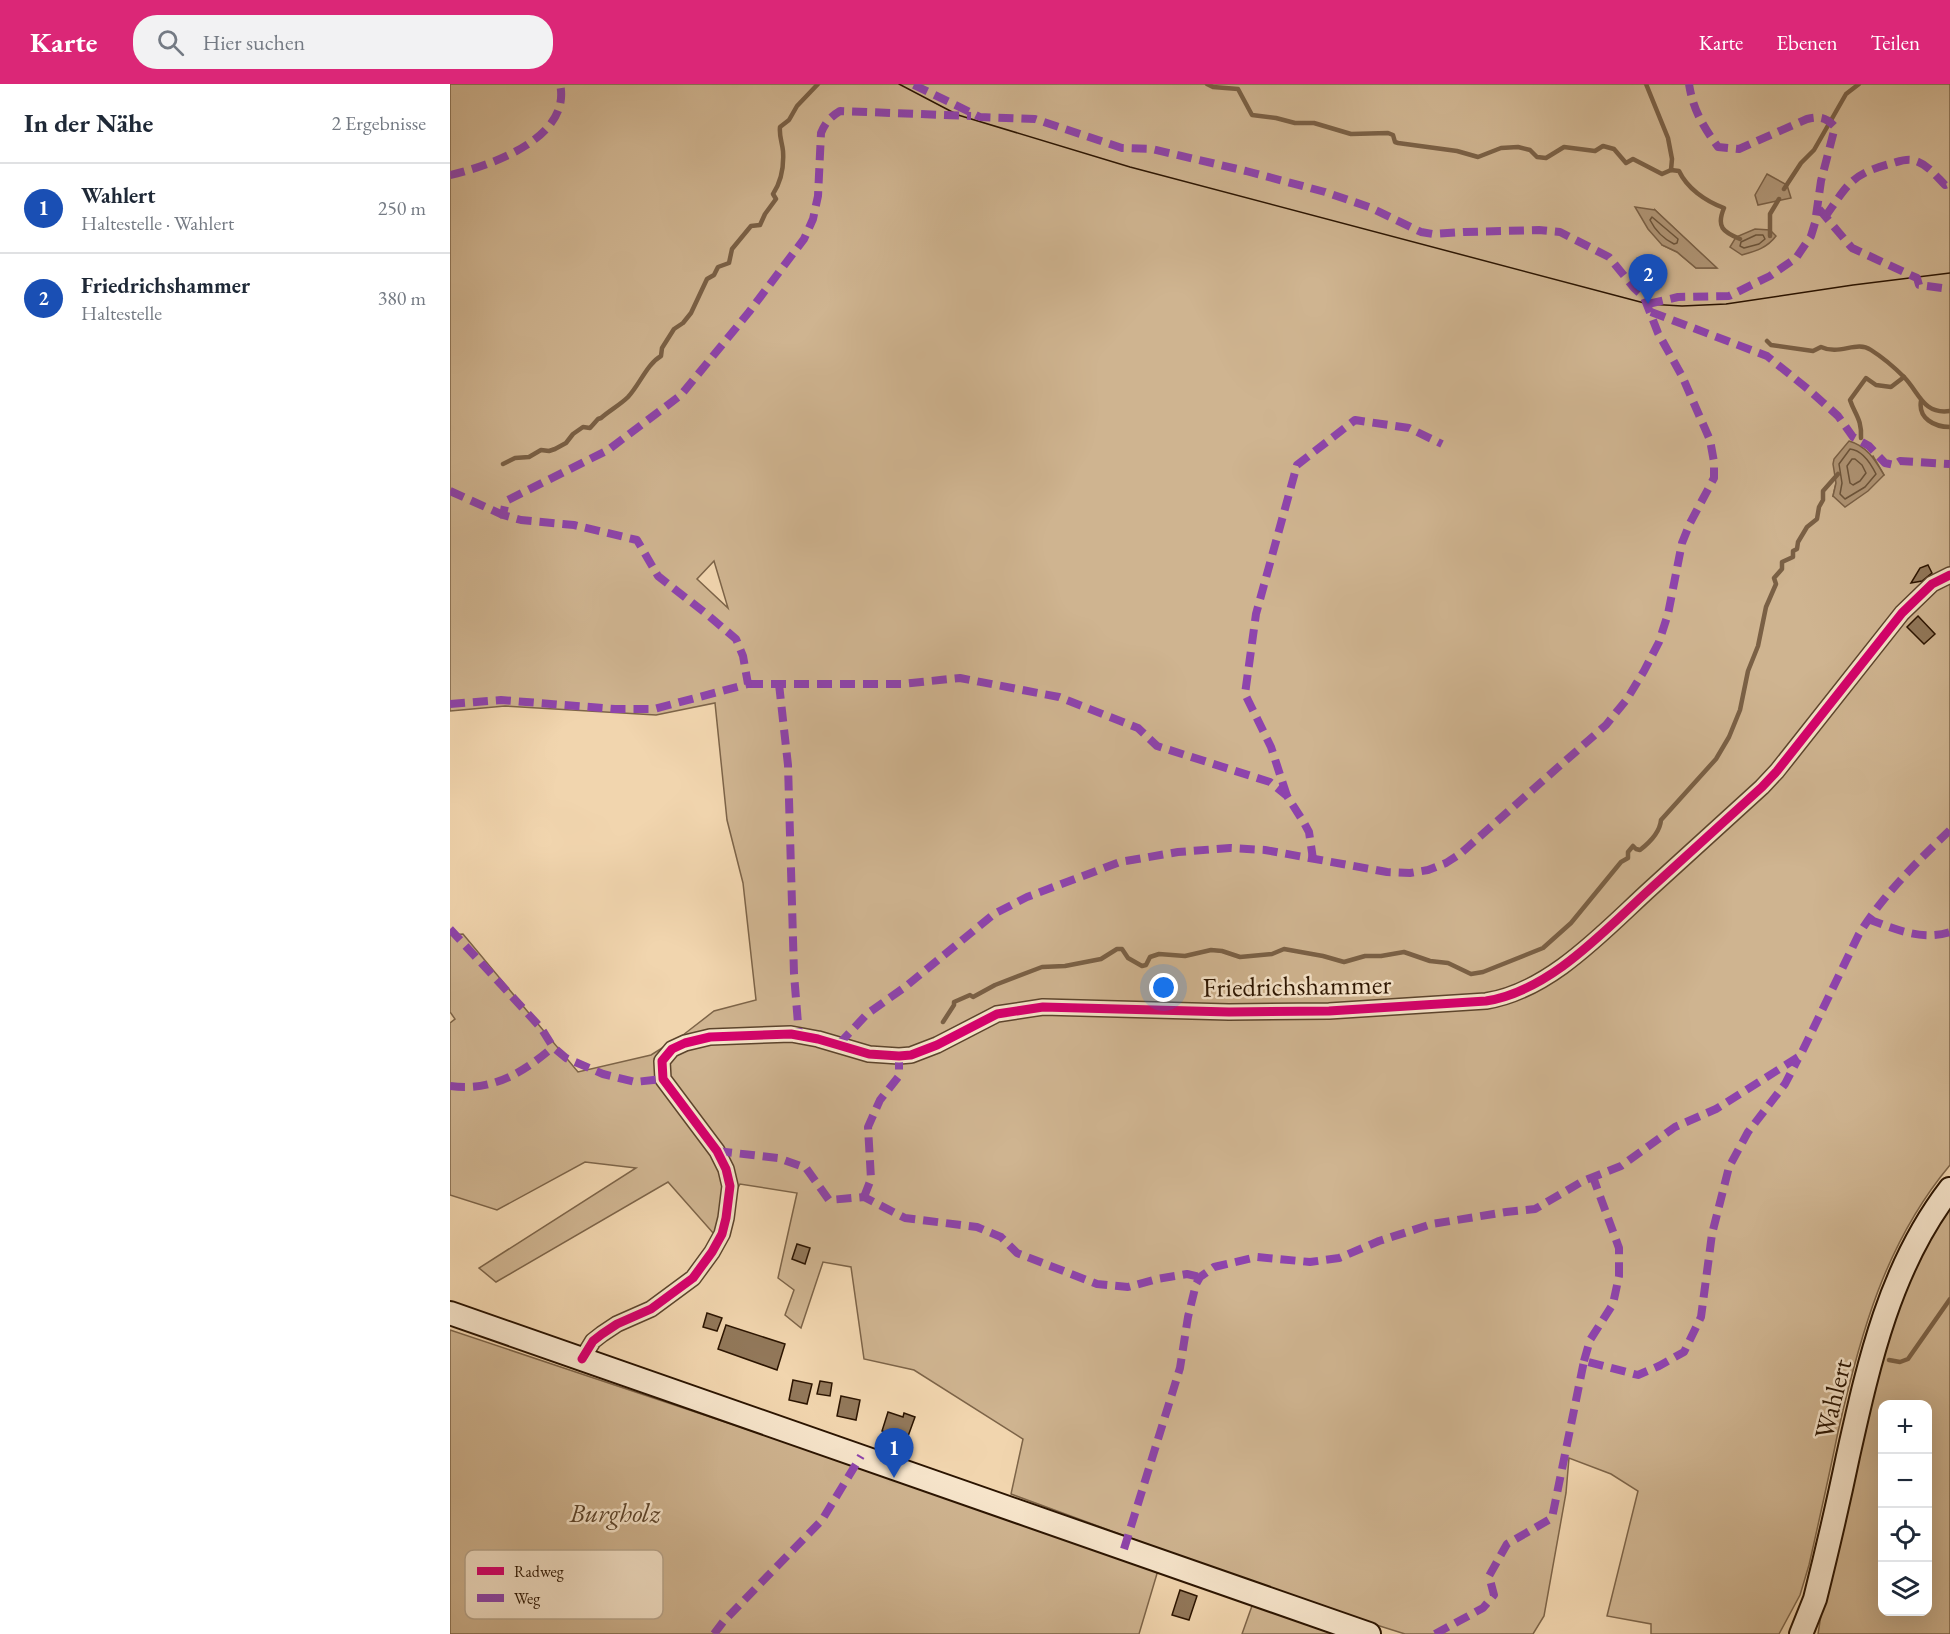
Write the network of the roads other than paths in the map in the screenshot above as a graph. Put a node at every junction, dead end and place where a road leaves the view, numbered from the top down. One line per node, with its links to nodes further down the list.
1 (1950, 575): 4 (street, Friedrichshammer)
2 (1950, 1189): 6 (main road, Wahlert)
3 (450, 1314): 4 (main road)
4 (582, 1359): 5 (main road)
5 (1369, 1634)
6 (1801, 1634)

